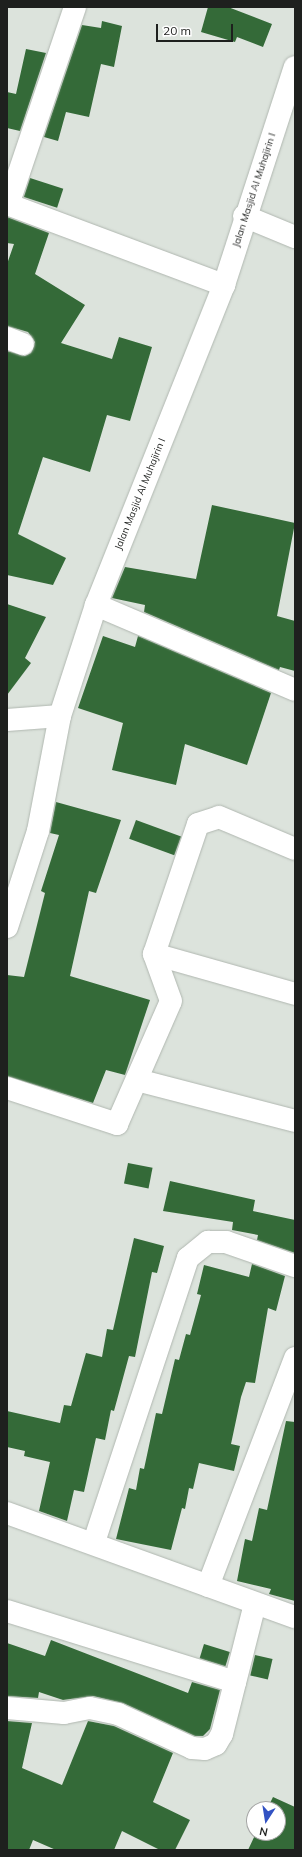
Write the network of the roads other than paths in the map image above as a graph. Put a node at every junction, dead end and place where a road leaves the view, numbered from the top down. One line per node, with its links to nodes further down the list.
1 (75, 7): 3 (street)
2 (295, 67): 4 (street, Jalan Masjid Al Muhajirin I)
3 (7, 205): 6 (street)
4 (244, 216): 5 (street); 6 (street, Jalan Masjid Al Muhajirin I)
5 (295, 237)
6 (224, 285): 7 (street, Jalan Masjid Al Muhajirin I)
7 (96, 606): 8 (street); 9 (street, Jalan Masjid Al Muhajirin I)
8 (295, 690)
9 (60, 716): 10 (street); 12 (street, Jalan Masjid Al Muhajirin I)
10 (7, 720)
11 (295, 848): 13 (street)
12 (7, 927)
13 (154, 954): 14 (street); 15 (street)
14 (295, 994)
15 (137, 1080): 16 (street); 17 (street)
16 (7, 1088)
17 (295, 1121)
18 (295, 1266): 21 (street)
19 (295, 1358): 22 (street)
20 (7, 1513): 21 (street)
21 (94, 1542): 22 (street)
22 (208, 1586): 23 (street)
23 (255, 1604): 25 (street); 26 (street)
24 (7, 1611): 26 (street)
25 (295, 1617)
26 (235, 1682): 27 (street)
27 (7, 1708)

